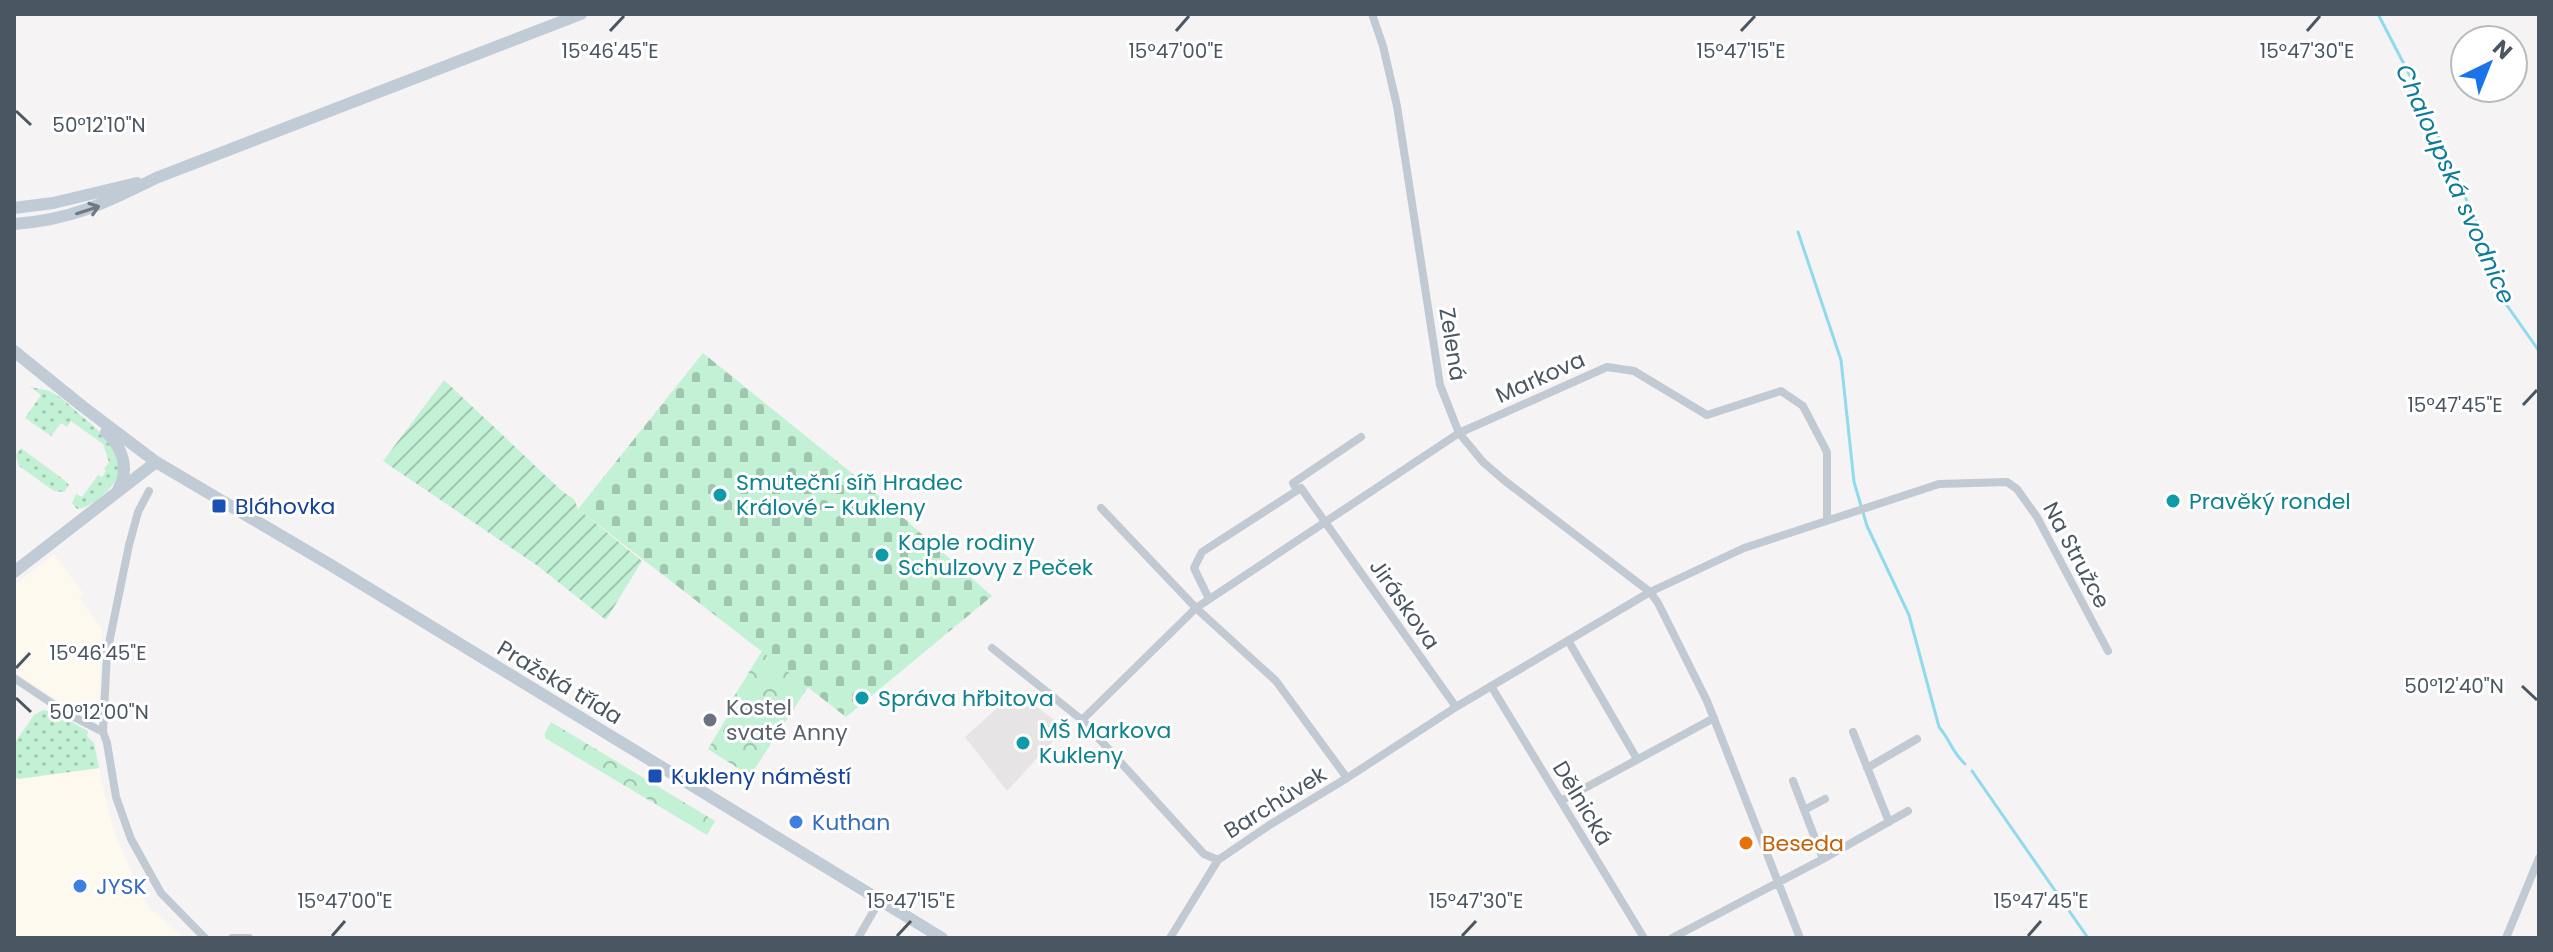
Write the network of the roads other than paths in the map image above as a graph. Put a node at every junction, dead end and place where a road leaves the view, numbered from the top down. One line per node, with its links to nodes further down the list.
1 (581, 14): 3 (main road)
2 (1372, 14): 8 (street, Zelená)
3 (156, 178): 4 (main road); 5 (main road, one-way to 3)
4 (14, 208)
5 (14, 224)
6 (14, 351): 7 (main road)
7 (82, 406): 10 (main road, Pražská třída); 13 (main road)
8 (1459, 433): 15 (street, Markova); 16 (street, Markova); 18 (street, Zelená)
9 (1361, 437): 11 (street)
10 (156, 462): 13 (main road); 45 (main road, Pražská třída)
11 (1297, 490): 16 (street); 19 (street)
12 (149, 491): 29 (street)
13 (111, 497): 17 (main road)
14 (1101, 508): 20 (street)
15 (1827, 519): 18 (street); 23 (street, Na Stružce)
16 (1325, 522): 19 (street, Markova); 26 (street, Jiráskova)
17 (14, 572)
18 (1650, 592): 21 (street); 27 (street, Zelená)
19 (1209, 599): 20 (street, Markova)
20 (1196, 608): 28 (street, Markova); 34 (street)
21 (1569, 642): 25 (street); 32 (street)
22 (992, 648): 28 (street)
23 (2108, 651)
24 (14, 678): 29 (street)
25 (1491, 686): 26 (street); 37 (street, Dělnická)
26 (1456, 707): 34 (street)
27 (1714, 718): 32 (street); 44 (street, Zelená)
28 (1082, 720): 43 (street)
29 (103, 732): 46 (street)
30 (1853, 732): 33 (street)
31 (1917, 739): 33 (street)
32 (1637, 759): 37 (street)
33 (1867, 768): 40 (street)
34 (1351, 776): 43 (street, Barchůvek)
35 (1793, 781): 38 (street)
36 (1825, 799): 38 (street)
37 (1561, 801): 52 (street, Dělnická)
38 (1804, 810): 42 (street)
39 (1908, 811): 40 (street)
40 (1889, 822): 42 (street)
41 (2539, 858): 55 (street)
42 (1823, 859): 44 (street)
43 (1218, 860): 51 (street, Barchůvek)
44 (1778, 882): 53 (street); 54 (street, Zelená)
45 (880, 900): 49 (street); 50 (main road, Pražská třída)
46 (205, 938)
47 (232, 938): 48 (street)
48 (249, 938)
49 (858, 938)
50 (942, 938)
51 (1170, 938)
52 (1644, 938)
53 (1672, 938)
54 (1800, 938)
55 (2506, 938)

